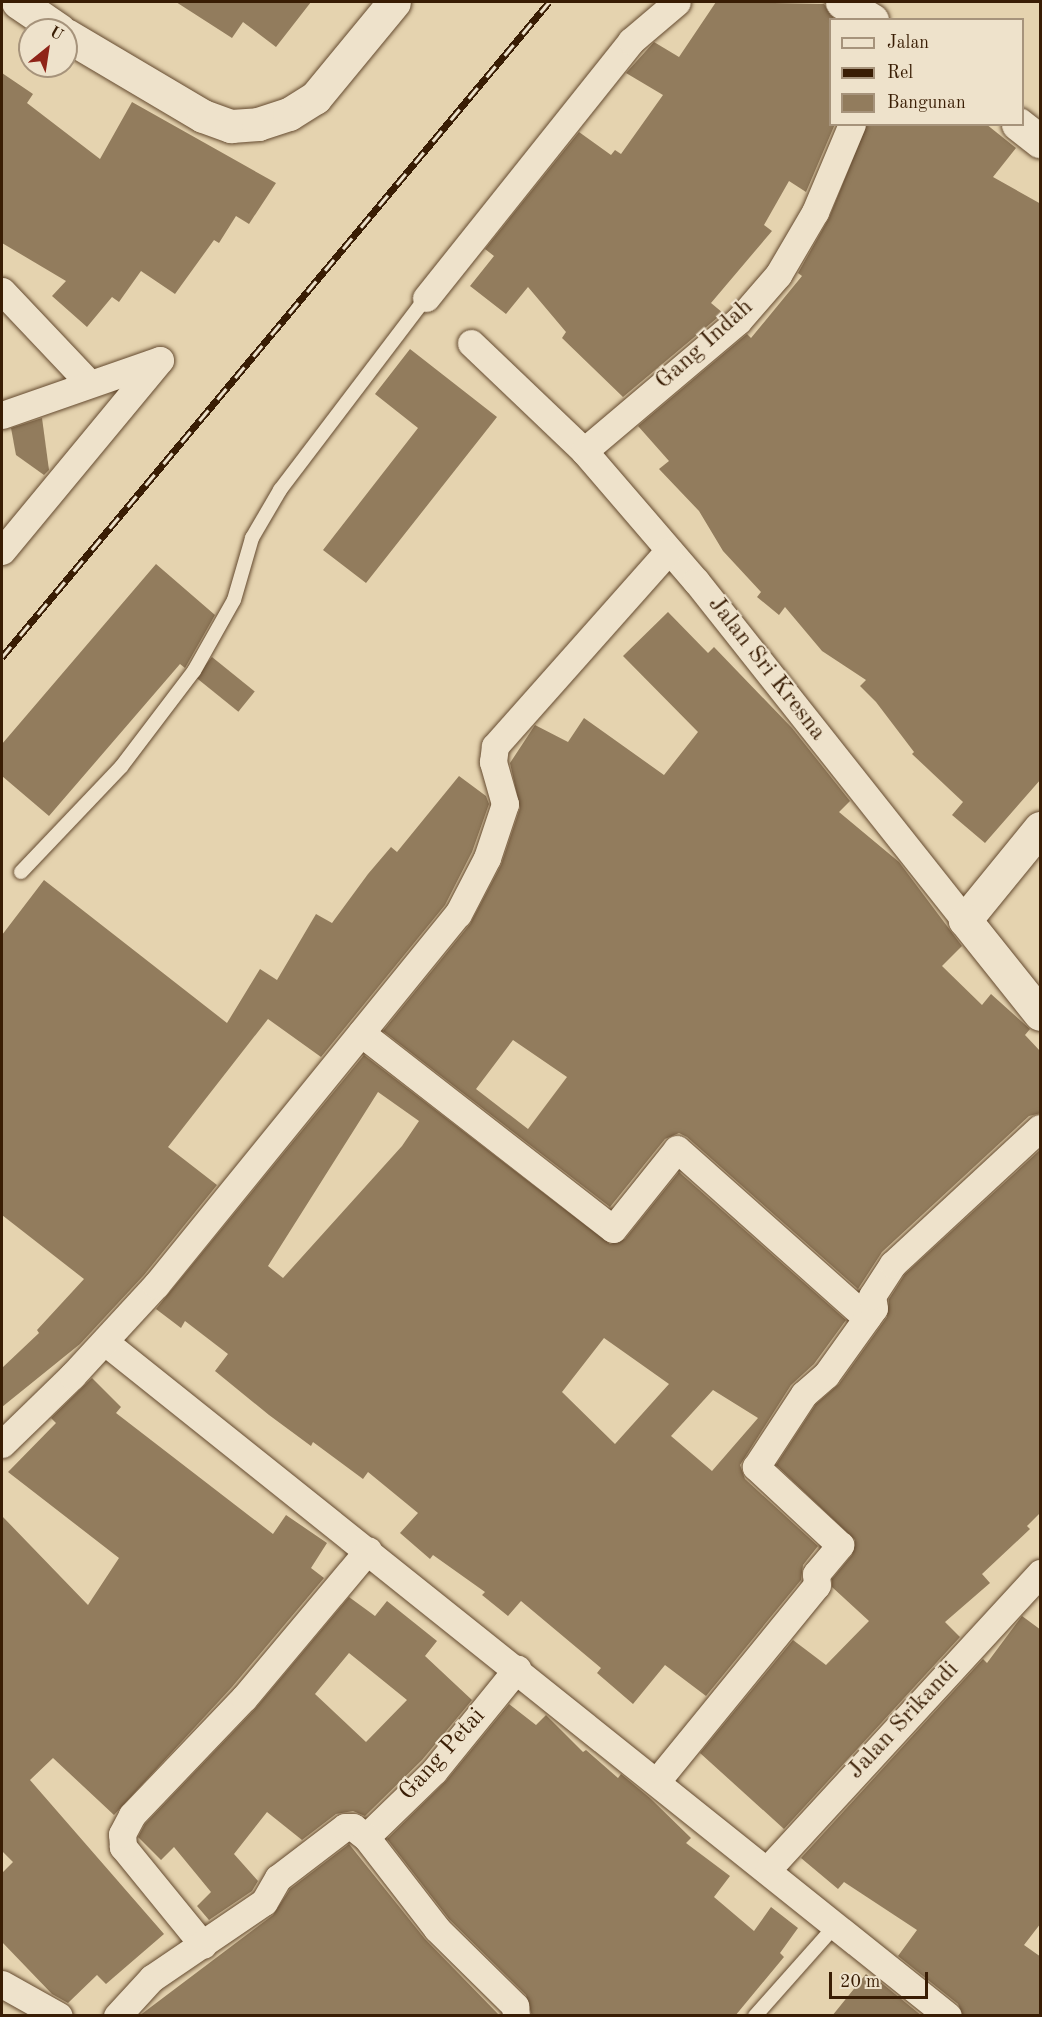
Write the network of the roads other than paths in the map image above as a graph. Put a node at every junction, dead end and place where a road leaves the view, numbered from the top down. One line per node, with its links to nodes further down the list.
1 (18, 2): 4 (main road)
2 (394, 2): 5 (main road)
3 (677, 2): 10 (street)
4 (41, 18)
5 (78, 42)
6 (851, 126): 14 (street, Gang Indah)
7 (1021, 126): 8 (main road)
8 (1041, 141)
9 (2, 291): 12 (street)
10 (426, 298): 18 (lane)
11 (471, 343): 14 (street, Jalan Sri Kresna)
12 (88, 382): 13 (street); 16 (street)
13 (2, 415)
14 (584, 451): 15 (street, Jalan Sri Kresna)
15 (668, 550): 19 (street, Jalan Sri Kresna); 21 (street)
16 (2, 551)
17 (1041, 828): 19 (main road)
18 (21, 872)
19 (965, 920): 20 (main road, Jalan Sri Kresna)
20 (1041, 1014)
21 (361, 1033): 23 (street); 24 (street)
22 (1041, 1128): 23 (street)
23 (867, 1318): 29 (street)
24 (105, 1342): 25 (street); 26 (street)
25 (2, 1444)
26 (368, 1551): 28 (street); 33 (street)
27 (1041, 1573): 31 (street, Jalan Srikandi)
28 (517, 1669): 29 (street); 30 (street, Gang Petai)
29 (657, 1781): 31 (street)
30 (366, 1837): 33 (street); 37 (street)
31 (768, 1869): 32 (street)
32 (835, 1926): 38 (lane); 39 (street)
33 (203, 1945): 36 (street)
34 (2, 1984): 35 (street)
35 (59, 2016)
36 (117, 2016)
37 (516, 2016)
38 (755, 2016)
39 (948, 2016)

